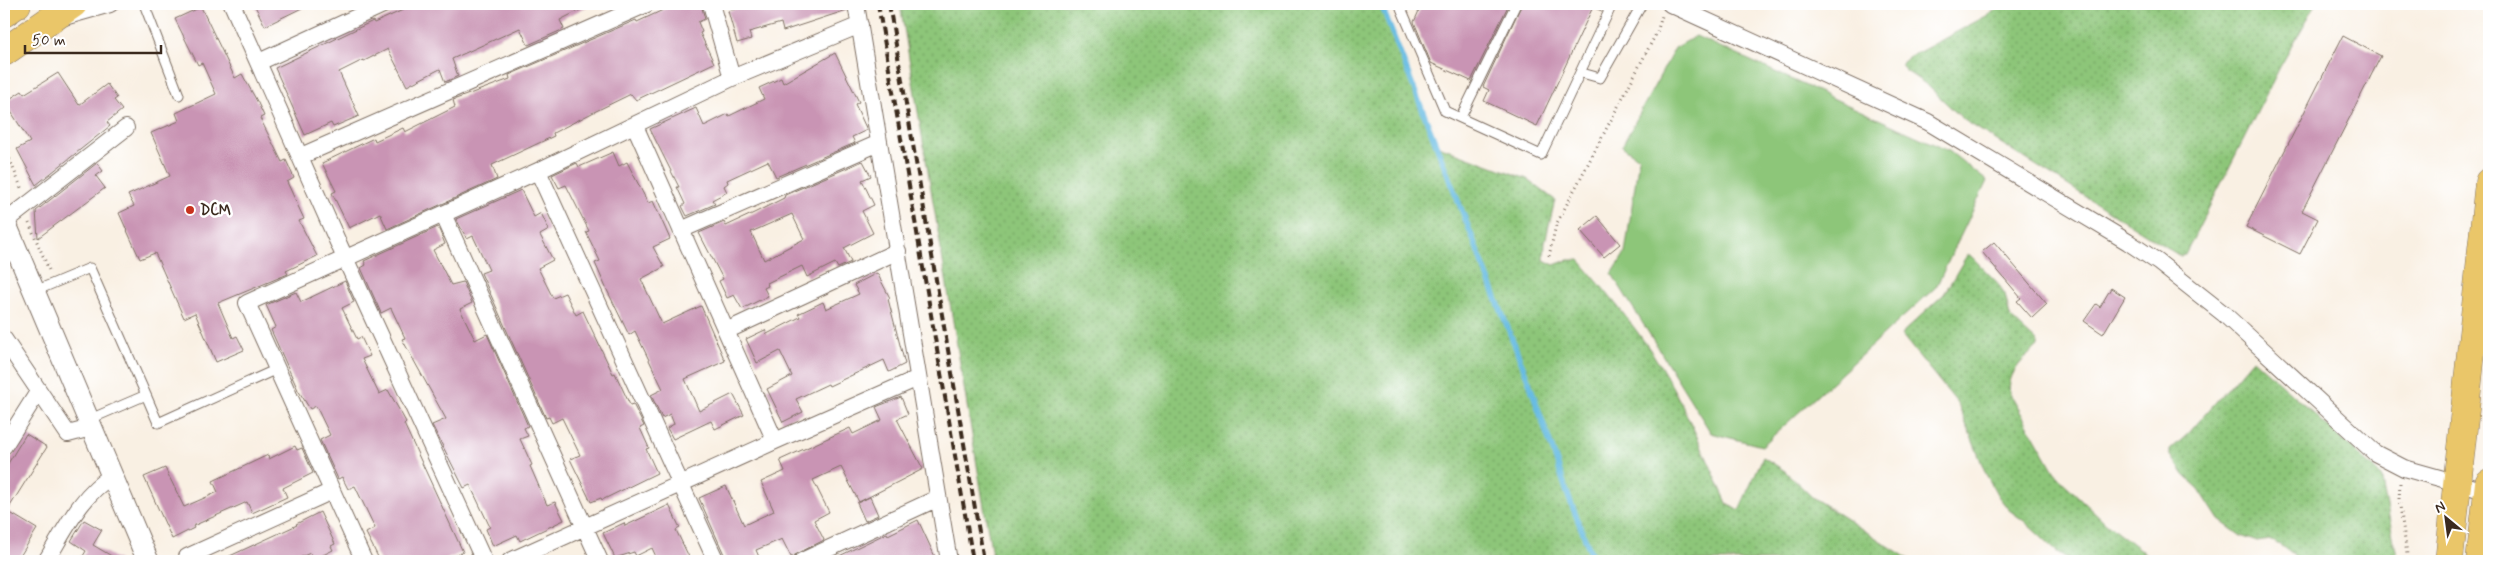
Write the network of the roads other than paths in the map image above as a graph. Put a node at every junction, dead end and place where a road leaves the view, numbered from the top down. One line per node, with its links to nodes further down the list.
1 (17, 4): 15 (highway)
2 (73, 4): 16 (highway)
3 (110, 4): 16 (street)
4 (144, 4): 22 (lane)
5 (232, 4): 19 (street)
6 (385, 4): 19 (street)
7 (647, 4): 27 (street)
8 (711, 4): 21 (street)
9 (856, 4): 17 (street)
10 (1403, 4): 23 (lane)
11 (1516, 4): 23 (lane)
12 (1598, 4): 20 (lane)
13 (1642, 4): 20 (lane)
14 (1667, 8): 46 (street)
15 (4, 12)
16 (52, 20): 18 (highway)
17 (860, 25): 21 (street); 26 (street)
18 (4, 52)
19 (259, 62): 27 (street)
20 (1582, 73): 23 (lane)
21 (732, 78): 24 (street)
22 (179, 95)
23 (1460, 118)
24 (635, 126): 28 (street); 32 (street)
25 (126, 128): 31 (street)
26 (879, 143): 32 (street); 33 (street)
27 (301, 156): 34 (street)
28 (538, 171): 30 (street); 47 (street)
29 (2489, 182): 46 (highway)
30 (443, 214): 34 (street); 51 (street)
31 (4, 221): 35 (street)
32 (681, 230): 36 (street)
33 (898, 251): 36 (street); 39 (street)
34 (345, 258): 38 (street); 57 (street)
35 (34, 292): 41 (lane); 42 (street)
36 (726, 331): 43 (street)
37 (4, 339): 40 (street)
38 (277, 369): 41 (lane); 49 (street)
39 (918, 378): 43 (street); 50 (street)
40 (38, 392): 42 (street); 44 (street)
41 (146, 395): 42 (lane)
42 (90, 424): 45 (street)
43 (775, 441): 47 (street)
44 (4, 446)
45 (112, 476): 54 (street); 55 (street)
46 (2457, 482): 48 (street); 62 (highway)
47 (680, 484): 51 (street); 60 (street)
48 (2489, 489): 63 (highway)
49 (332, 491): 53 (street); 56 (street)
50 (938, 498): 52 (street); 61 (street)
51 (584, 528): 58 (street); 59 (street)
52 (813, 559)
53 (184, 560)
54 (46, 561)
55 (148, 561)
56 (364, 561)
57 (484, 561)
58 (510, 561)
59 (600, 561)
60 (716, 561)
61 (949, 561)
62 (2449, 561)
63 (2480, 561)

